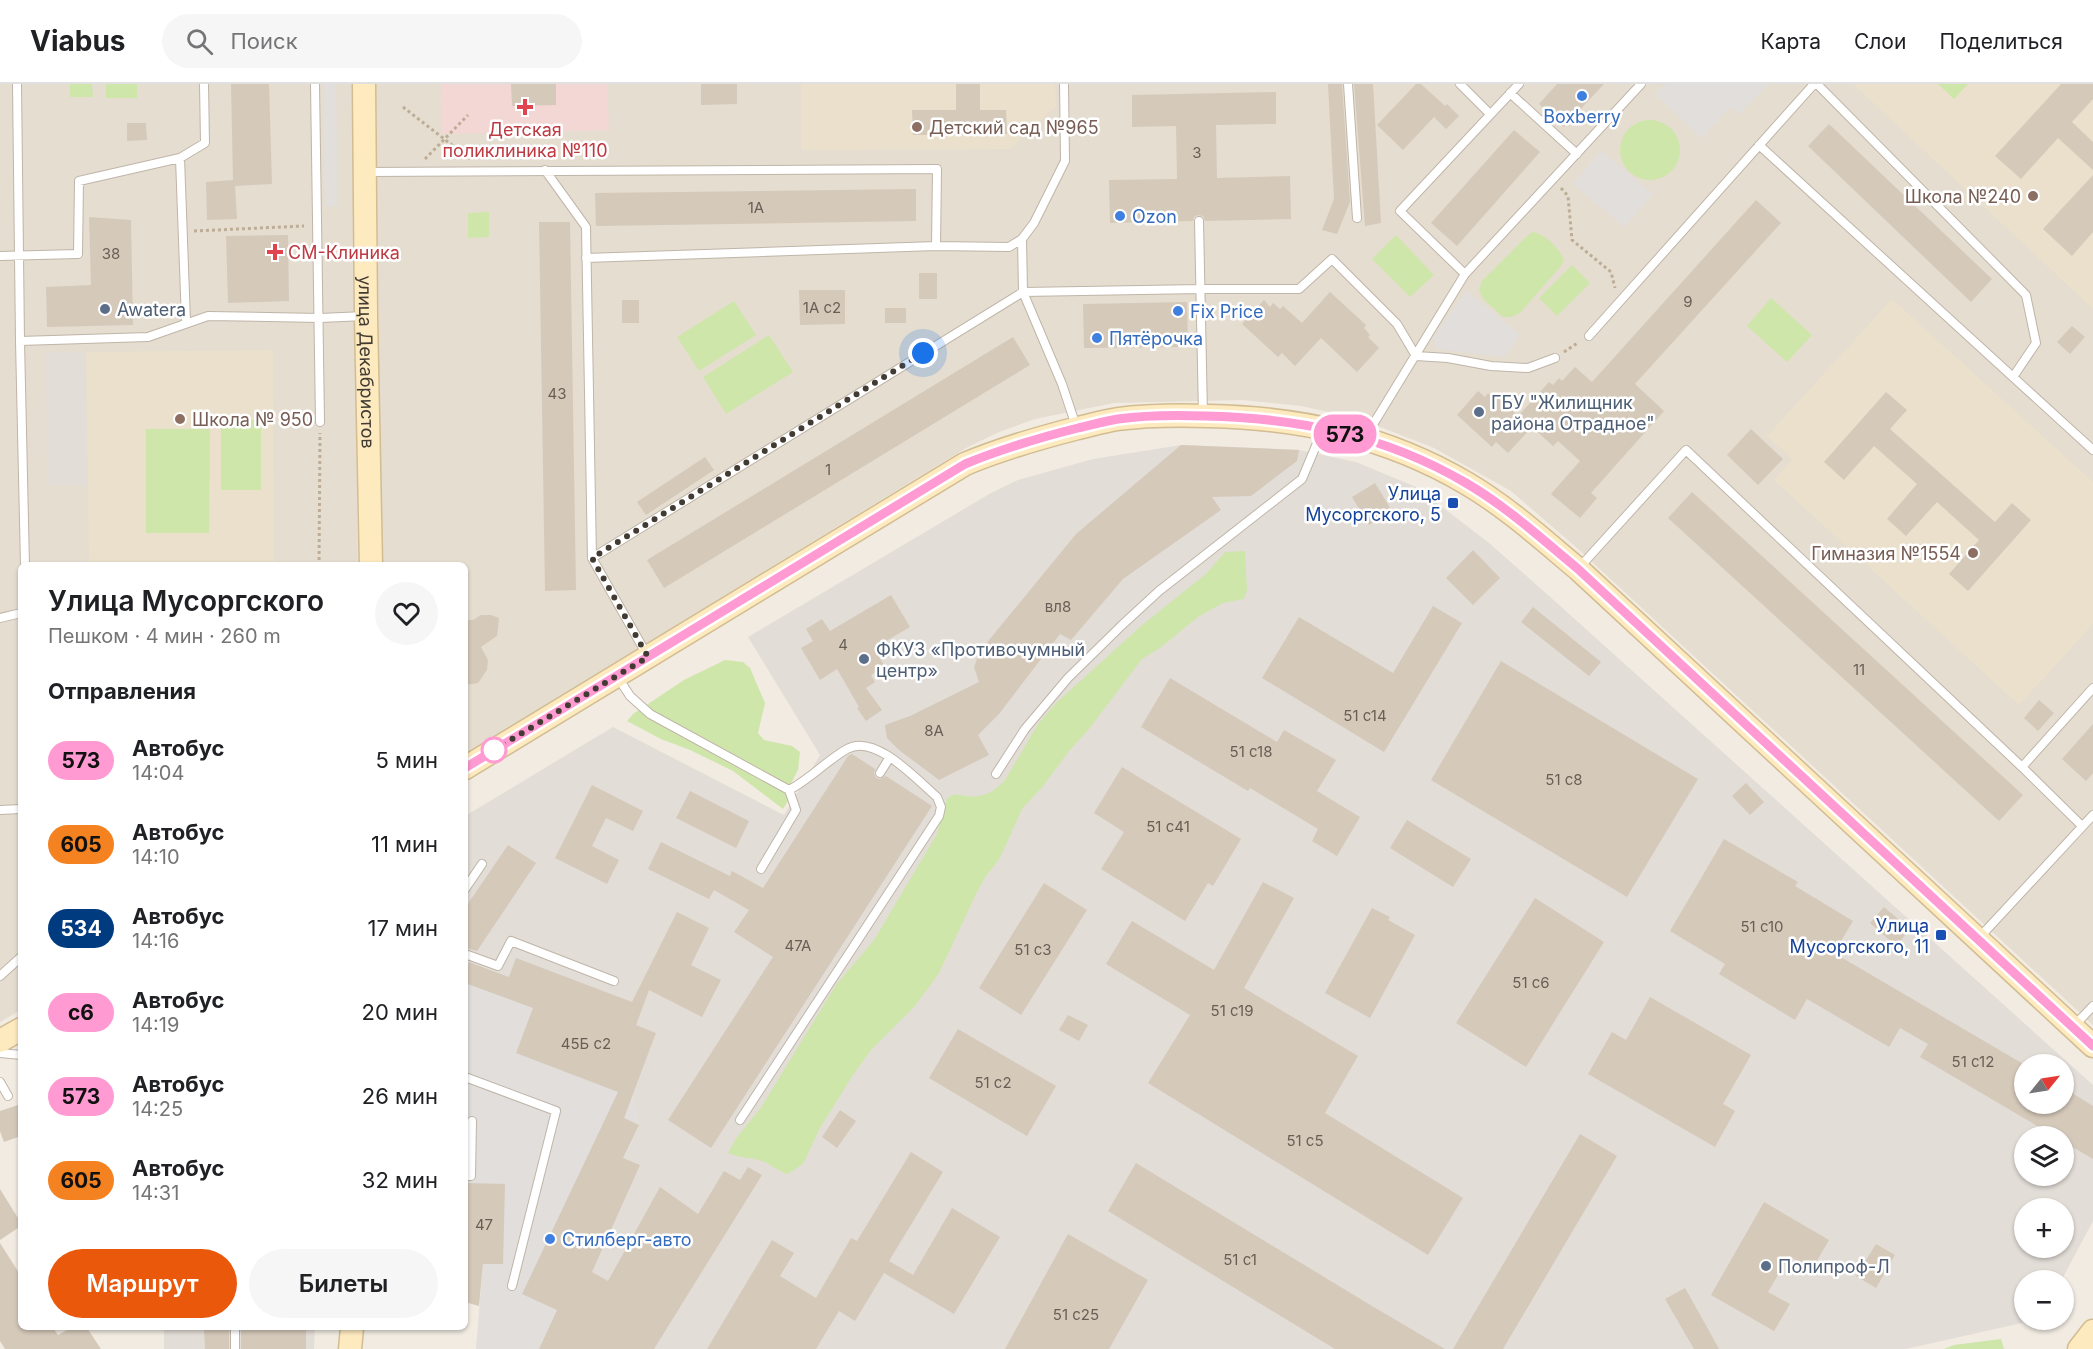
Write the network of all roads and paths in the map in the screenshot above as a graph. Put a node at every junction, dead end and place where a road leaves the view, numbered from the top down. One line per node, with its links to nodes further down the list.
1 (17, 84): 31 (lane)
2 (204, 84): 18 (lane)
3 (315, 84): 26 (lane)
4 (364, 84): 22 (street, улица Декабристов)
5 (1064, 84): 28 (lane)
6 (1348, 84): 24 (lane)
7 (1460, 84): 13 (lane)
8 (1519, 84): 11 (lane)
9 (1641, 84): 17 (lane)
10 (1815, 84): 16 (lane); 44 (lane)
11 (1510, 93): 13 (lane); 17 (lane)
12 (402, 107): 15 (path)
13 (1490, 114): 33 (lane)
14 (468, 115): 15 (path)
15 (444, 139): 20 (path); 21 (path)
16 (1759, 145): 36 (lane); 44 (lane)
17 (1577, 154): 23 (lane)
18 (180, 158): 27 (lane); 31 (lane)
19 (544, 170): 21 (lane); 29 (lane); 32 (lane)
20 (412, 171): 21 (lane); 22 (lane)
21 (485, 171)
22 (365, 172): 37 (street, улица Декабристов)
23 (1554, 179): 33 (lane); 36 (path)
24 (1357, 218)
25 (1199, 221): 34 (lane)
26 (318, 225): 27 (path); 38 (lane)
27 (183, 231): 39 (lane)
28 (1022, 239): 29 (lane); 35 (lane)
29 (936, 246): 32 (lane)
30 (0, 256): 31 (lane)
31 (18, 256): 41 (lane)
32 (586, 258): 51 (lane)
33 (1465, 274): 42 (lane)
34 (1201, 289): 35 (lane); 42 (lane); 45 (lane)
35 (1023, 292): 48 (lane); 51 (lane)
36 (1618, 302): 40 (lane)
37 (366, 316): 38 (lane); 54 (street, улица Декабристов)
38 (320, 318): 39 (lane); 46 (lane)
39 (186, 322): 41 (lane)
40 (1589, 336): 43 (path)
41 (20, 341): 52 (lane)
42 (1416, 356): 43 (lane); 49 (lane)
43 (1555, 358)
44 (2013, 376): 50 (lane)
45 (1203, 416): 47 (street); 48 (street)
46 (320, 422): 53 (path)
47 (1323, 428): 49 (street); 65 (lane)
48 (1077, 429): 58 (street)
49 (1365, 438): 55 (street)
50 (2093, 450)
51 (592, 558): 58 (lane)
52 (25, 562)
53 (319, 562)
54 (371, 562)
55 (1578, 569): 63 (lane); 74 (street)
56 (18, 614): 57 (lane)
57 (0, 618)
58 (648, 657): 59 (street)
59 (617, 676): 62 (street); 66 (lane)
60 (2093, 688): 63 (lane)
61 (890, 757): 64 (lane); 66 (lane); 89 (lane)
62 (468, 766)
63 (2022, 767): 70 (lane)
64 (880, 772)
65 (996, 774)
66 (789, 790): 72 (lane)
67 (18, 809): 68 (lane)
68 (0, 810)
69 (2093, 815): 70 (lane)
70 (2082, 826): 74 (lane)
71 (482, 864): 73 (lane)
72 (761, 869)
73 (468, 885)
74 (1977, 939): 80 (street)
75 (468, 955): 78 (lane)
76 (18, 960): 77 (lane)
77 (0, 976)
78 (615, 981)
79 (2093, 1006): 80 (lane)
80 (2073, 1028): 83 (street)
81 (18, 1031): 82 (street)
82 (0, 1041)
83 (2093, 1046)
84 (0, 1053): 85 (lane)
85 (18, 1055)
86 (468, 1078): 92 (lane)
87 (0, 1082): 88 (lane)
88 (8, 1096)
89 (740, 1120)
90 (472, 1121): 91 (lane)
91 (468, 1176)
92 (512, 1286)
93 (235, 1330): 96 (lane)
94 (351, 1330): 97 (street)
95 (2093, 1331): 98 (street)
96 (235, 1349)
97 (350, 1349)
98 (2079, 1349)

